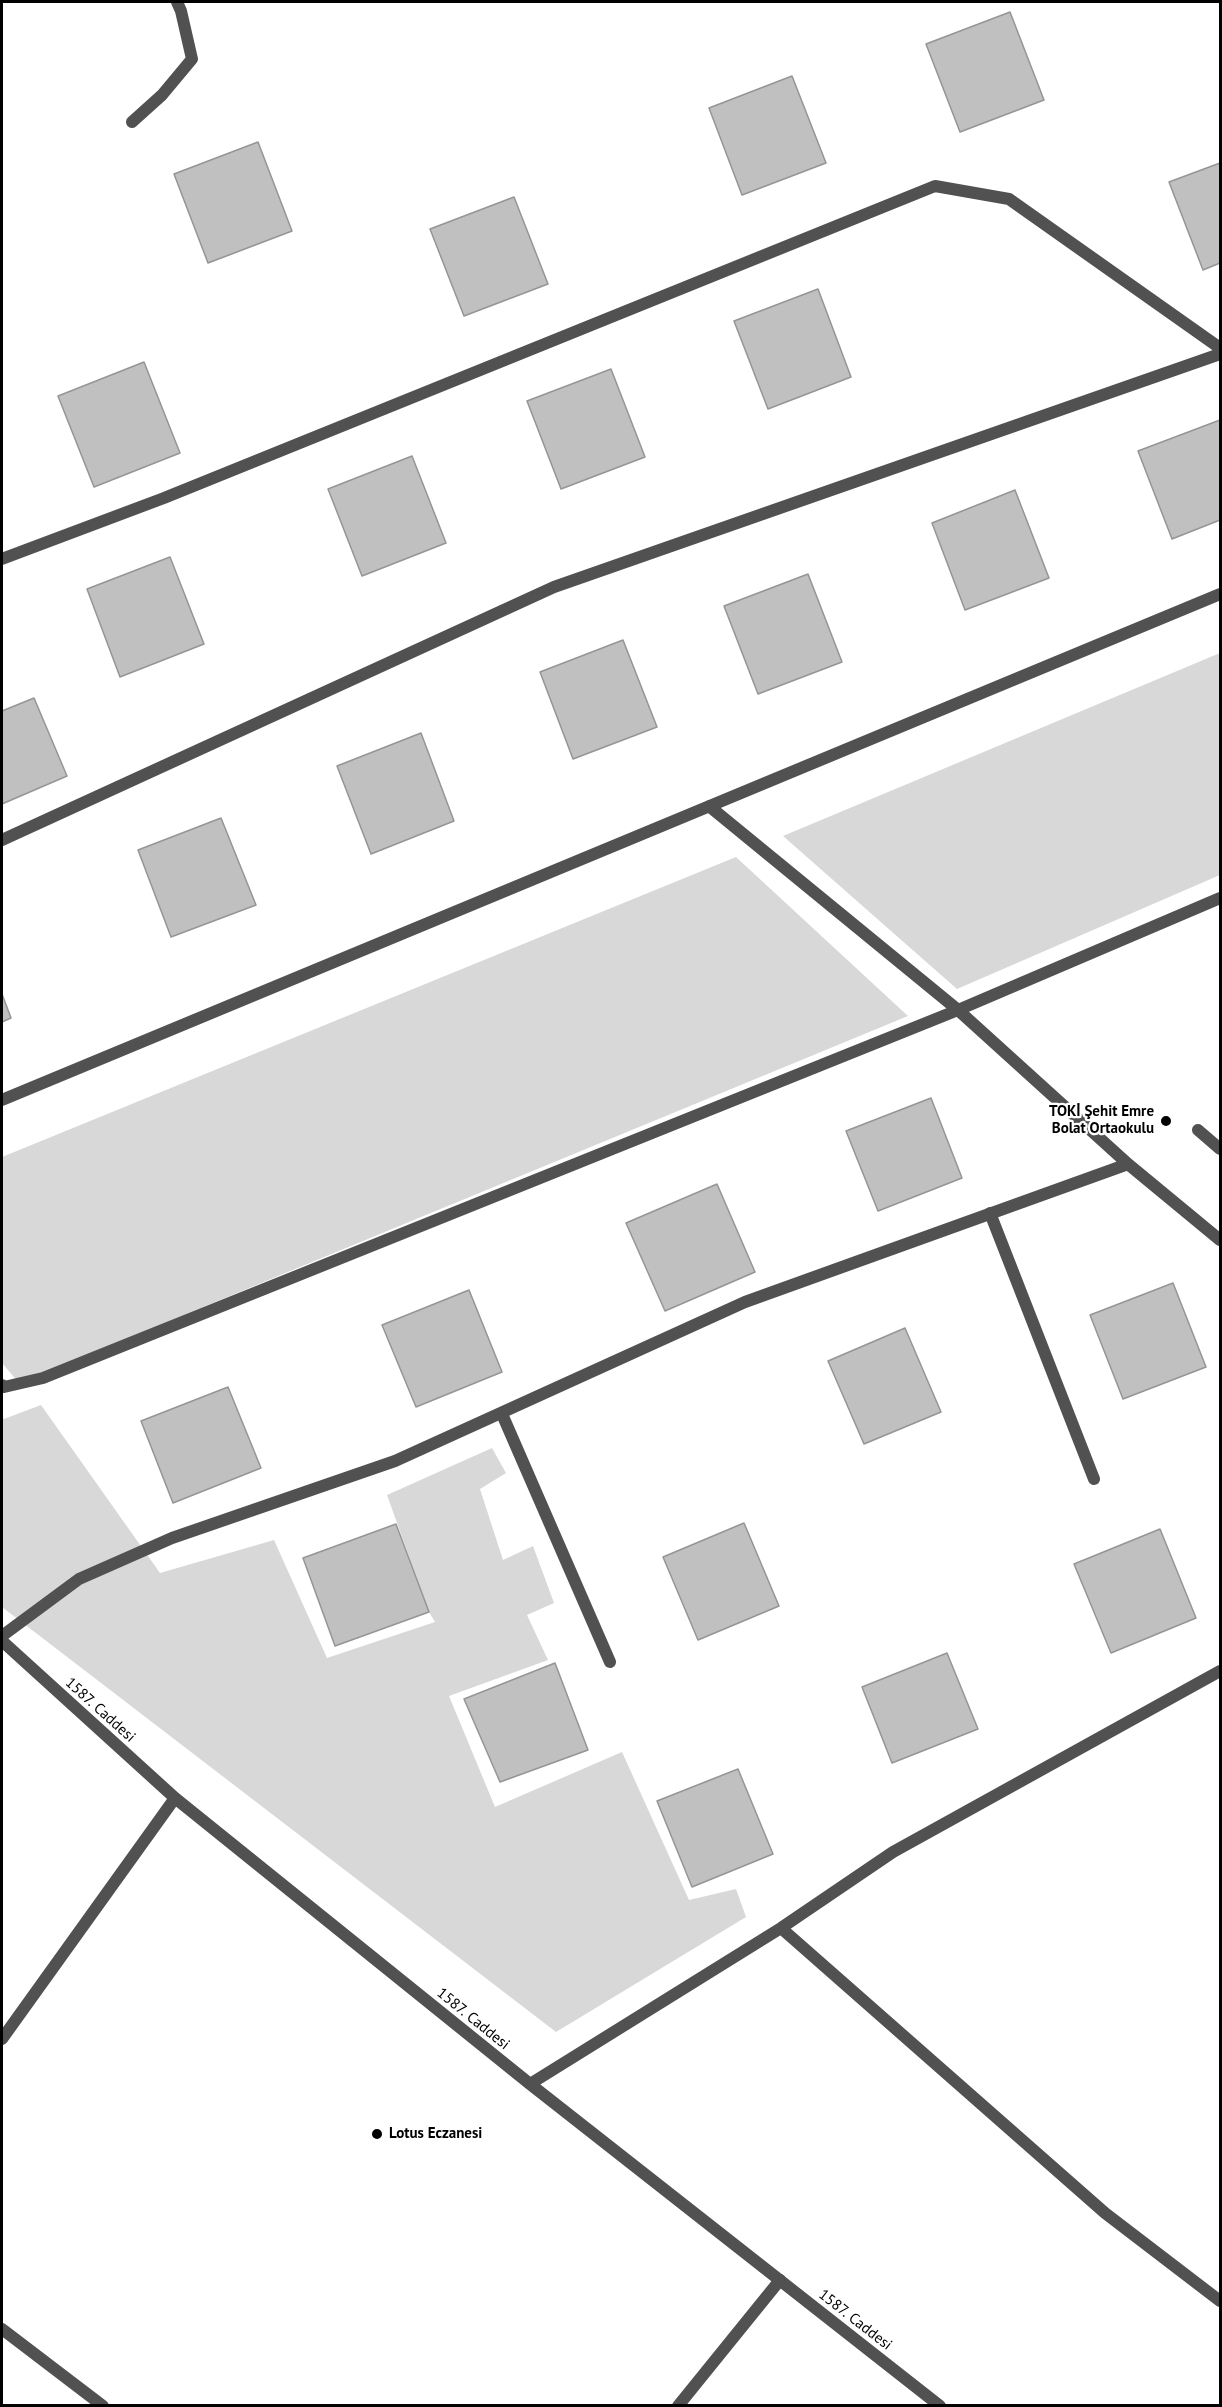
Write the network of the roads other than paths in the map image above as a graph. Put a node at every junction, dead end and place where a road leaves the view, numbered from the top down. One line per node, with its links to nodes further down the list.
1 (177, 2): 2 (street)
2 (132, 122)
3 (1221, 348): 5 (street)
4 (1221, 354): 8 (street)
5 (2, 559)
6 (1221, 594): 7 (street)
7 (709, 806): 10 (street); 11 (street)
8 (2, 840)
9 (1221, 898): 10 (street)
10 (958, 1010): 14 (street); 17 (street)
11 (2, 1100)
12 (1198, 1130): 13 (street)
13 (1221, 1149)
14 (1128, 1164): 15 (street); 16 (street)
15 (990, 1213): 18 (street); 19 (street)
16 (1221, 1240)
17 (2, 1385)
18 (502, 1414): 20 (street); 22 (street)
19 (1094, 1479)
20 (2, 1636)
21 (2, 1641): 24 (street, 1587. Caddesi)
22 (610, 1662)
23 (1221, 1671): 25 (street)
24 (175, 1798): 26 (street); 27 (street, 1587. Caddesi)
25 (781, 1928): 27 (street); 29 (street)
26 (2, 2038)
27 (530, 2084): 28 (street, 1587. Caddesi)
28 (780, 2280): 32 (street); 33 (street, 1587. Caddesi)
29 (1221, 2301)
30 (2, 2329): 31 (street)
31 (103, 2406)
32 (678, 2406)
33 (940, 2406)

